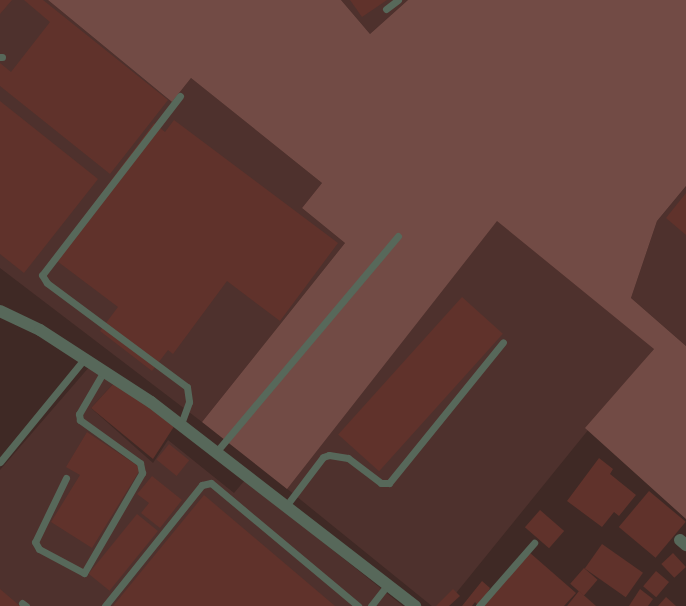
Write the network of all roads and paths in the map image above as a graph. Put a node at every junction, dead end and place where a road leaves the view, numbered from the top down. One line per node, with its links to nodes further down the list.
1 (398, 0): 2 (lane)
2 (386, 9)
3 (180, 96): 9 (lane)
4 (398, 236): 10 (lane)
5 (0, 310): 7 (street)
6 (503, 342): 13 (lane)
7 (86, 358): 8 (street); 11 (lane)
8 (104, 371): 9 (street); 12 (lane)
9 (181, 424): 10 (street)
10 (217, 451): 13 (street)
11 (0, 462)
12 (66, 478)
13 (286, 506): 15 (street)
14 (534, 543): 20 (lane)
15 (388, 584): 18 (lane); 19 (street)
16 (104, 606): 17 (lane)
17 (358, 606)
18 (371, 606)
19 (415, 606)
20 (479, 606)

